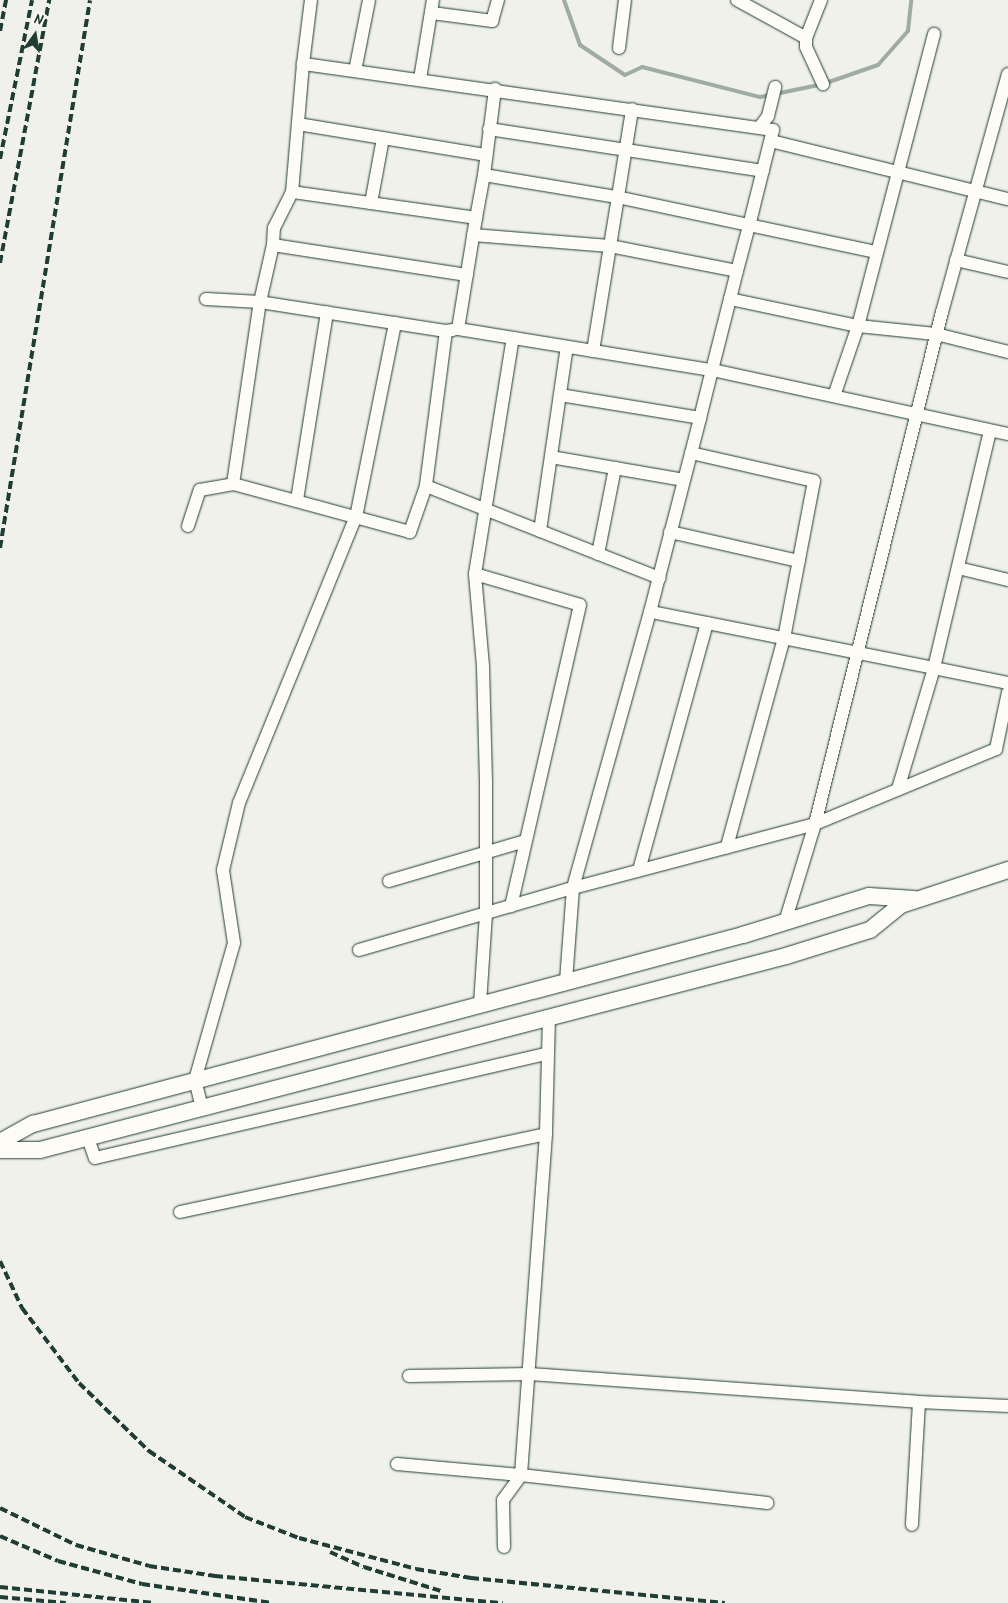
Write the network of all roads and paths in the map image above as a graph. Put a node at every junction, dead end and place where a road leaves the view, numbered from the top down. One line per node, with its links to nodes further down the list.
1 (311, 0): 12 (street)
2 (369, 0): 13 (street)
3 (433, 0): 8 (street)
4 (498, 0): 8 (street)
5 (625, 0): 11 (street)
6 (737, 0): 10 (street)
7 (821, 0): 10 (street)
8 (432, 14): 15 (street)
9 (934, 34): 29 (street)
10 (806, 38): 16 (street)
11 (619, 48)
12 (303, 64): 13 (street); 21 (street)
13 (356, 71): 15 (street)
14 (1008, 74): 20 (street)
15 (420, 79): 18 (street)
16 (823, 84)
17 (775, 87): 22 (street)
18 (495, 89): 19 (street); 23 (street)
19 (632, 109): 22 (street); 26 (street)
20 (1003, 113): 32 (street)
21 (298, 124): 24 (street); 31 (street)
22 (759, 128): 25 (street)
23 (489, 129): 26 (street); 27 (street)
24 (383, 138): 27 (street); 35 (street)
25 (771, 141): 28 (street); 29 (street)
26 (625, 150): 28 (street); 33 (street)
27 (486, 155): 30 (street)
28 (763, 171): 37 (street)
29 (896, 173): 32 (street); 41 (street)
30 (484, 175): 33 (street); 36 (street)
31 (292, 192): 35 (street); 39 (street)
32 (975, 192): 34 (street); 42 (street)
33 (617, 197): 37 (street); 40 (street)
34 (1008, 199)
35 (371, 203): 36 (street)
36 (476, 218): 38 (street)
37 (749, 226): 41 (street); 43 (street)
38 (473, 235): 40 (street); 45 (street)
39 (273, 245): 45 (street); 48 (street)
40 (610, 246): 43 (street); 56 (street)
41 (875, 252): 51 (street)
42 (956, 260): 44 (street); 53 (street)
43 (737, 271): 47 (street)
44 (1008, 272)
45 (467, 275): 52 (street)
46 (206, 298): 48 (street)
47 (730, 299): 51 (street); 58 (street)
48 (260, 302): 49 (street); 69 (street)
49 (327, 312): 50 (street); 71 (street)
50 (395, 323): 52 (street); 73 (street)
51 (858, 326): 53 (street); 60 (street)
52 (452, 330): 54 (street); 70 (street)
53 (936, 334): 57 (street); 61 (street)
54 (513, 338): 55 (street); 72 (street)
55 (567, 347): 56 (street); 59 (street)
56 (593, 351): 58 (street)
57 (1008, 352)
58 (712, 370): 60 (street); 62 (street)
59 (560, 394): 62 (street); 66 (street)
60 (834, 396): 61 (street)
61 (917, 414): 63 (street); 86 (street)
62 (700, 418): 65 (street)
63 (990, 430): 64 (street); 79 (street)
64 (1008, 434)
65 (691, 453): 68 (street); 78 (street)
66 (550, 457): 67 (street); 75 (street)
67 (615, 468): 68 (street); 77 (street)
68 (684, 480): 76 (street)
69 (233, 484): 71 (street); 74 (street)
70 (426, 486): 72 (street); 73 (street)
71 (296, 500): 73 (street)
72 (486, 510): 75 (street); 80 (street)
73 (356, 517): 108 (street)
74 (188, 526)
75 (540, 531): 77 (street)
76 (670, 532): 78 (street); 81 (street)
77 (598, 554): 81 (street)
78 (799, 561): 85 (street)
79 (958, 568): 82 (street); 87 (street)
80 (475, 574): 92 (street); 94 (street)
81 (659, 578): 83 (street)
82 (1008, 580)
83 (650, 612): 84 (street); 98 (street)
84 (706, 623): 85 (street); 95 (street)
85 (784, 638): 86 (street); 93 (street)
86 (858, 653): 87 (street); 91 (street)
87 (934, 668): 88 (street); 90 (street)
88 (1008, 683)
89 (1008, 692): 90 (street)
90 (898, 789): 91 (street)
91 (815, 824): 93 (street); 102 (street)
92 (525, 841): 94 (street); 100 (street)
93 (727, 847): 95 (street)
94 (486, 852): 97 (street); 101 (street)
95 (639, 870): 98 (street)
96 (1008, 870): 99 (street)
97 (388, 881)
98 (573, 888): 100 (street); 104 (street)
99 (919, 899): 102 (street); 106 (street)
100 (511, 906): 101 (street)
101 (486, 913): 103 (street); 105 (street)
102 (785, 922): 104 (street)
103 (359, 950)
104 (566, 981): 105 (street)
105 (480, 1004): 108 (street)
106 (549, 1017): 107 (street); 109 (street)
107 (547, 1054): 110 (street); 111 (street)
108 (195, 1080): 109 (street); 112 (street)
109 (202, 1108): 111 (street)
110 (546, 1134): 114 (street); 115 (street)
111 (88, 1138): 113 (street)
112 (0, 1142)
113 (0, 1150)
114 (180, 1212)
115 (530, 1374): 116 (street); 117 (street); 120 (street)
116 (409, 1376)
117 (919, 1402): 118 (street); 122 (street)
118 (1008, 1406)
119 (397, 1464): 120 (street)
120 (521, 1475): 121 (street); 123 (street)
121 (767, 1503)
122 (912, 1525)
123 (504, 1547)

